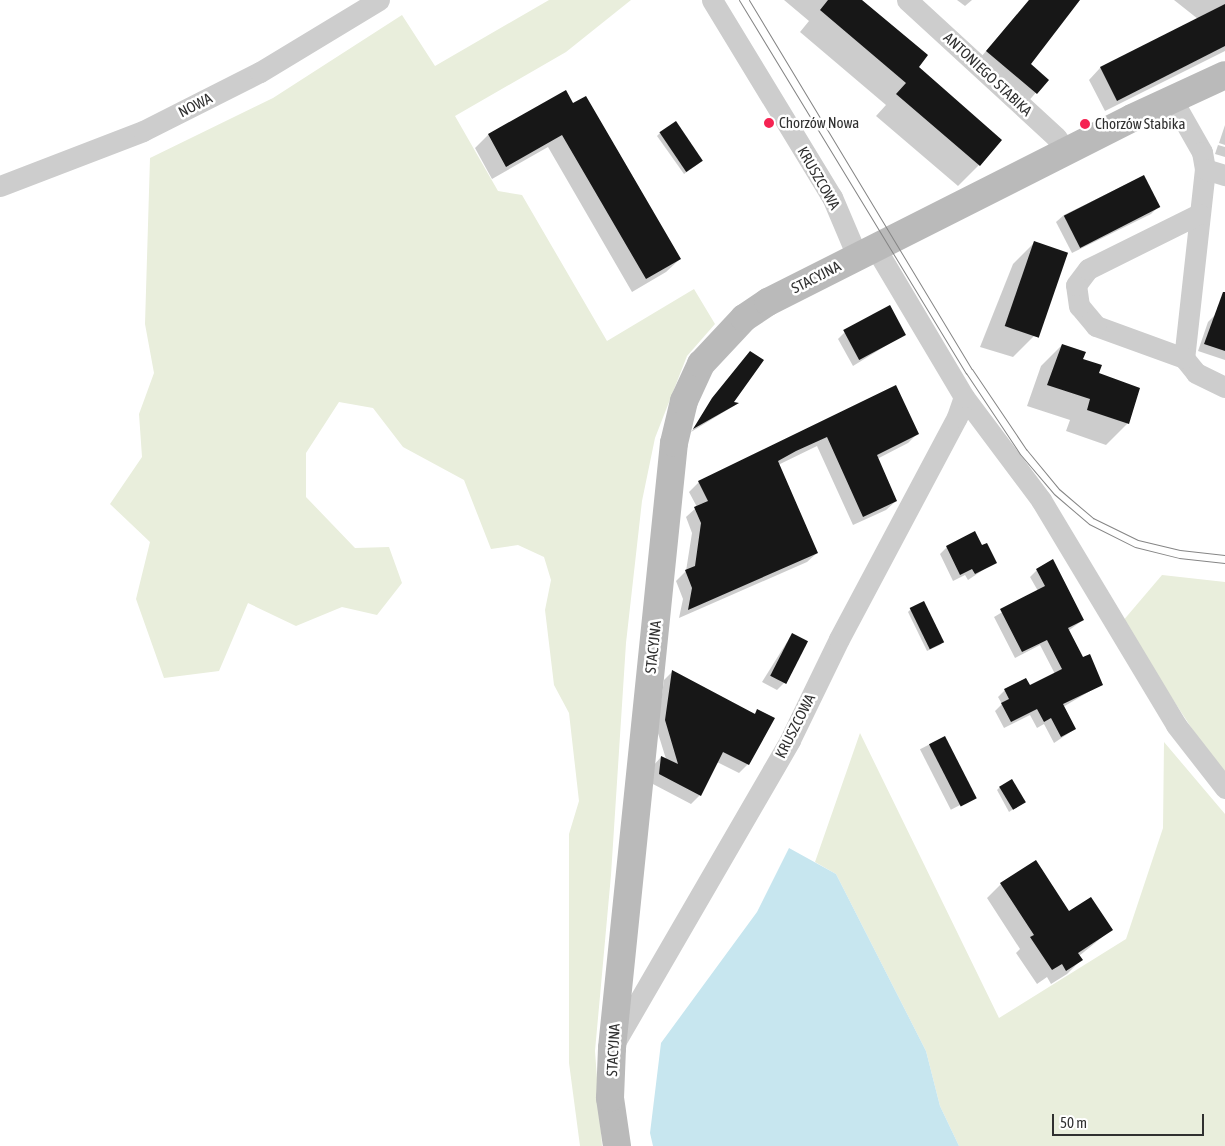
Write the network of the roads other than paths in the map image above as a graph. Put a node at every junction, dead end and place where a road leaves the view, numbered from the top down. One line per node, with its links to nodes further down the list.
1 (379, 0): 8 (street, NOWA)
2 (712, 0): 10 (street, KRUSZCOWA)
3 (907, 0): 6 (street, ANTONIEGO STABIKA)
4 (1225, 75): 5 (street)
5 (1173, 101): 6 (street); 7 (street)
6 (1066, 151): 10 (street)
7 (1215, 172): 9 (street)
8 (0, 186)
9 (1199, 214): 11 (street); 11 (street)
10 (866, 252): 13 (street, KRUSZCOWA); 15 (street, STACYJNA)
11 (1184, 358): 12 (street)
12 (1225, 386)
13 (964, 397): 14 (street, KRUSZCOWA); 15 (street, KRUSZCOWA)
14 (1225, 788)
15 (612, 1048): 16 (street, STACYJNA)
16 (617, 1146)

